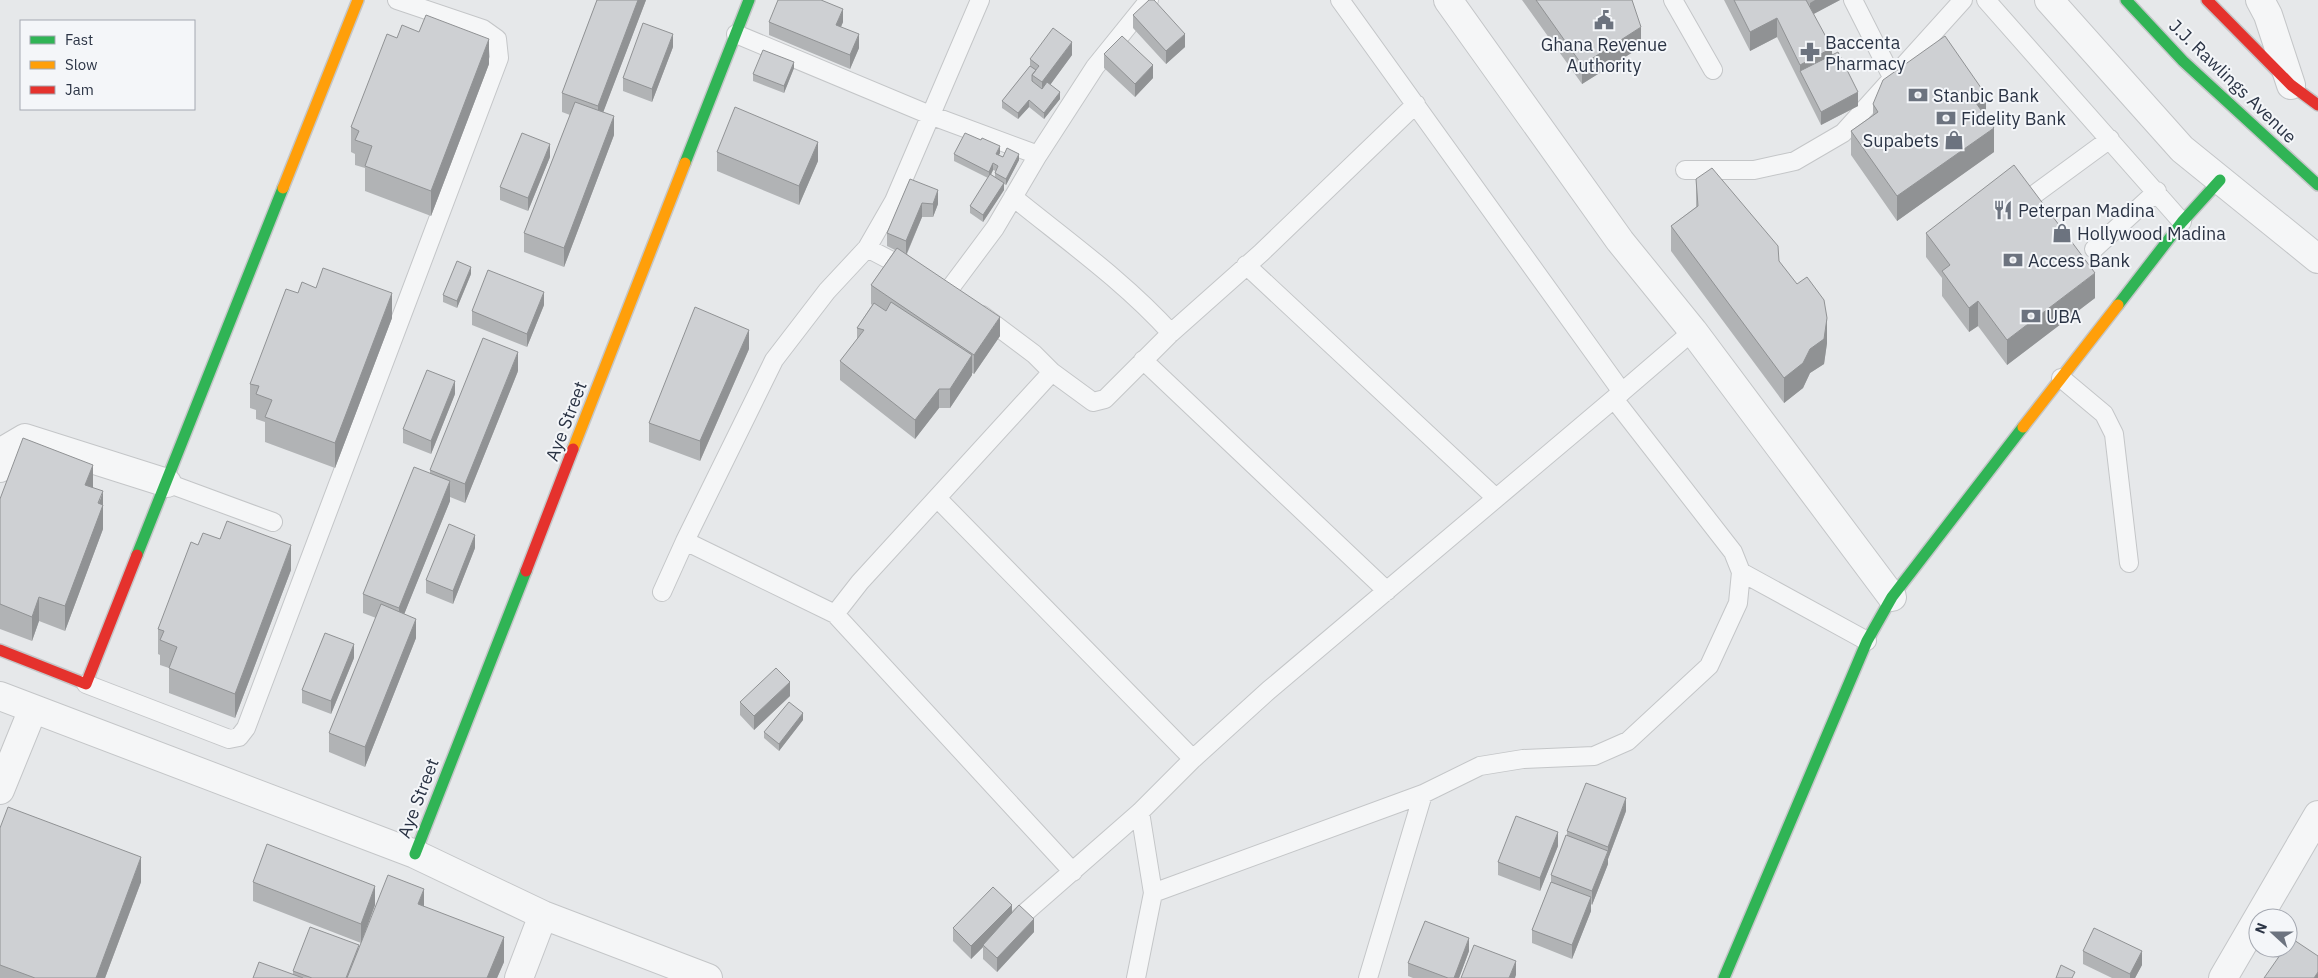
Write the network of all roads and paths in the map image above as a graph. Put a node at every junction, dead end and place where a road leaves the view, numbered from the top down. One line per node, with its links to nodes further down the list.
1 (358, 0): 44 (main road)
2 (396, 0): 57 (lane)
3 (749, 0): 16 (main road, Aye Street)
4 (980, 0): 22 (lane)
5 (1149, 0): 24 (lane)
6 (1340, 0): 20 (lane)
7 (1448, 0): 37 (street)
8 (1674, 0): 17 (lane)
9 (1853, 0): 18 (lane)
10 (1963, 0): 18 (lane)
11 (1986, 0): 23 (lane)
12 (2049, 0): 26 (street)
13 (2126, 0): 27 (main road, J.J. Rawlings Avenue)
14 (2207, 0): 19 (main road)
15 (2260, 0): 19 (street)
16 (736, 34): 22 (lane); 65 (main road, Aye Street)
17 (1712, 70)
18 (1892, 77): 25 (lane)
19 (2291, 85): 21 (main road)
20 (1416, 104): 35 (lane); 42 (lane)
21 (2318, 105)
22 (930, 114): 24 (lane); 32 (lane)
23 (2110, 139): 28 (lane); 29 (lane)
24 (1038, 155): 30 (lane)
25 (1685, 170)
26 (2220, 180): 31 (main road); 34 (street)
27 (2316, 182)
28 (2156, 190): 31 (lane); 33 (lane)
29 (2035, 194)
30 (1013, 197): 36 (lane); 38 (lane)
31 (2182, 222): 41 (main road)
32 (867, 248): 36 (lane); 48 (lane)
33 (2094, 250)
34 (2318, 259)
35 (1246, 265): 38 (lane); 46 (lane)
36 (948, 291): 40 (lane)
37 (1693, 331): 42 (lane); 53 (street)
38 (1171, 333): 39 (lane)
39 (1143, 360): 40 (lane); 51 (lane)
40 (1052, 372): 45 (lane)
41 (2061, 378): 49 (lane); 53 (main road)
42 (1618, 395): 46 (lane); 50 (lane)
43 (0, 468): 44 (street)
44 (167, 482): 47 (lane); 57 (main road)
45 (937, 498): 54 (lane); 60 (lane)
46 (1496, 498): 51 (lane)
47 (273, 522)
48 (685, 541): 52 (lane); 54 (lane)
49 (2129, 563)
50 (1742, 572): 55 (lane); 62 (lane)
51 (1387, 590): 60 (lane)
52 (662, 592)
53 (1892, 596): 55 (main road)
54 (836, 614): 66 (lane)
55 (1867, 641): 74 (main road)
56 (0, 650): 57 (main road)
57 (86, 684)
58 (0, 696): 59 (street)
59 (33, 709): 61 (street); 65 (street)
60 (1193, 759): 63 (lane)
61 (0, 790)
62 (1422, 794): 67 (lane); 73 (lane)
63 (1140, 812): 66 (lane); 67 (lane)
64 (2318, 815): 75 (street)
65 (415, 854): 68 (street)
66 (1072, 872): 69 (lane)
67 (1153, 893): 72 (lane)
68 (542, 915): 70 (street); 71 (street)
69 (1019, 918)
70 (518, 978)
71 (708, 978)
72 (1136, 978)
73 (1368, 978)
74 (1724, 978)
75 (2223, 978)

